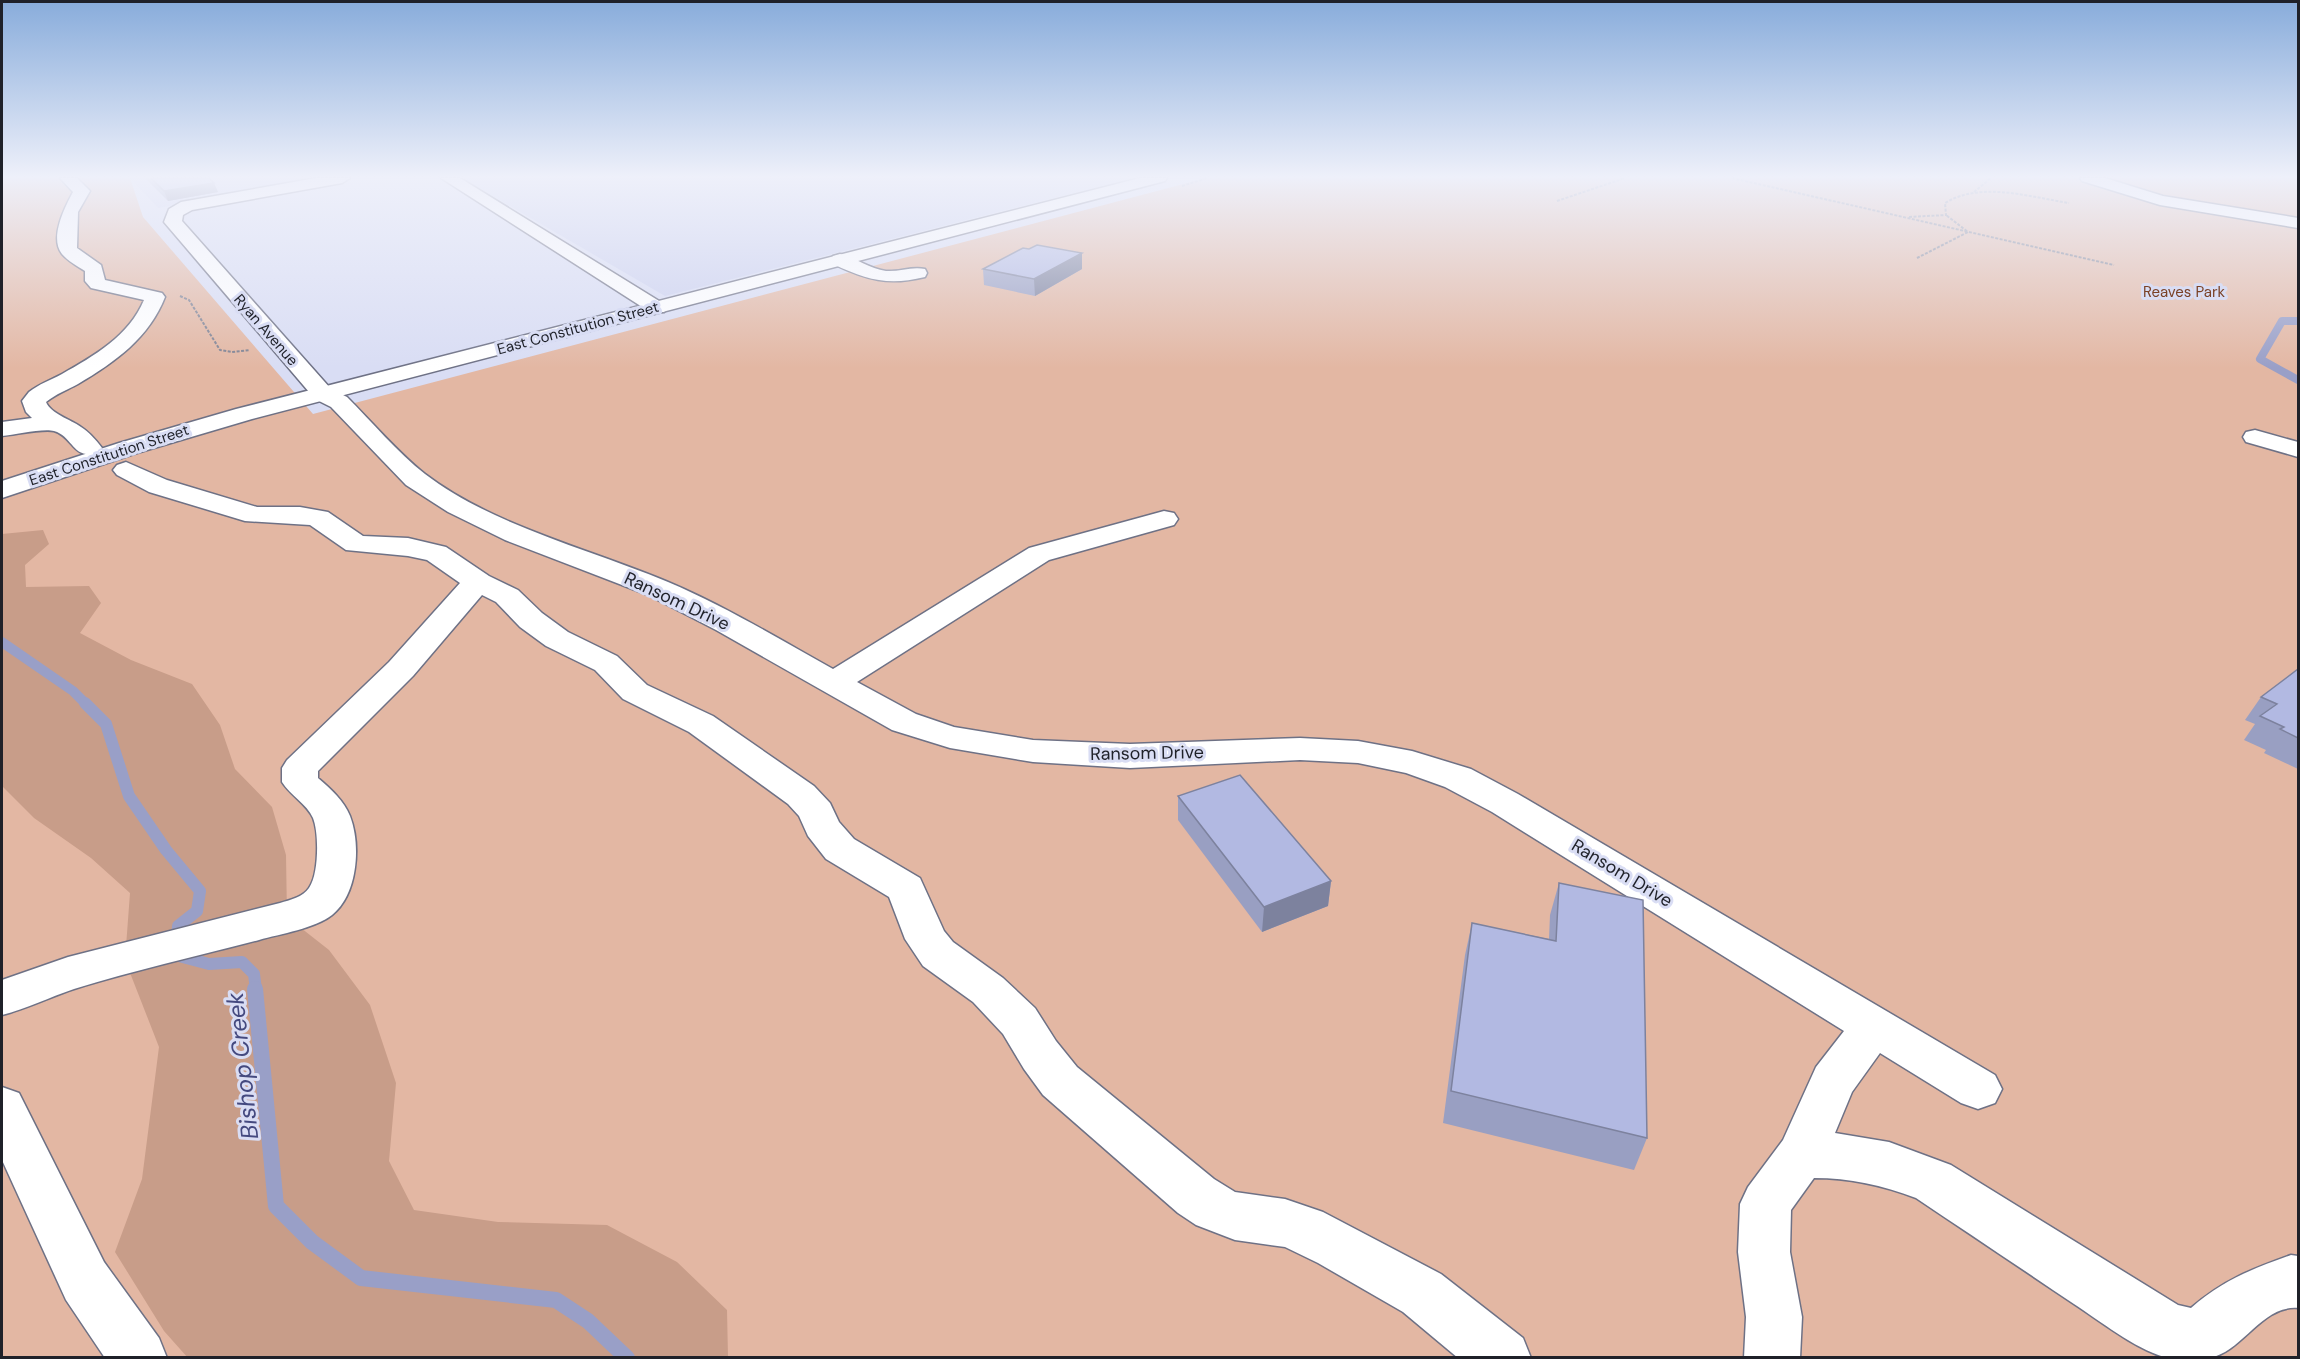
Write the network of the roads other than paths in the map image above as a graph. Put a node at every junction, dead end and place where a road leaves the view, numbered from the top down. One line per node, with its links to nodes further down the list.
1 (67, 241): 9 (street)
2 (190, 241): 8 (street, Ryan Avenue)
3 (550, 241): 7 (street)
4 (912, 241): 5 (street, East Constitution Street)
5 (840, 260): 6 (street); 7 (street, East Constitution Street)
6 (918, 273)
7 (657, 308): 8 (street, East Constitution Street)
8 (323, 394): 17 (street, East Constitution Street); 20 (street, Ransom Drive)
9 (38, 396): 10 (street); 11 (street)
10 (2, 412)
11 (57, 423): 12 (street); 14 (street)
12 (2, 429)
13 (2255, 437): 15 (street)
14 (89, 448)
15 (2298, 450)
16 (126, 470): 19 (street)
17 (2, 490)
18 (1164, 519): 20 (street)
19 (479, 582): 21 (street); 28 (street)
20 (833, 683): 22 (street, Ransom Drive)
21 (2, 998)
22 (1874, 1026): 23 (street, Ransom Drive); 25 (street)
23 (1978, 1089)
24 (2, 1108): 27 (street)
25 (1801, 1155): 26 (street); 29 (street)
26 (2298, 1282)
27 (139, 1358)
28 (1503, 1358)
29 (1772, 1358)

